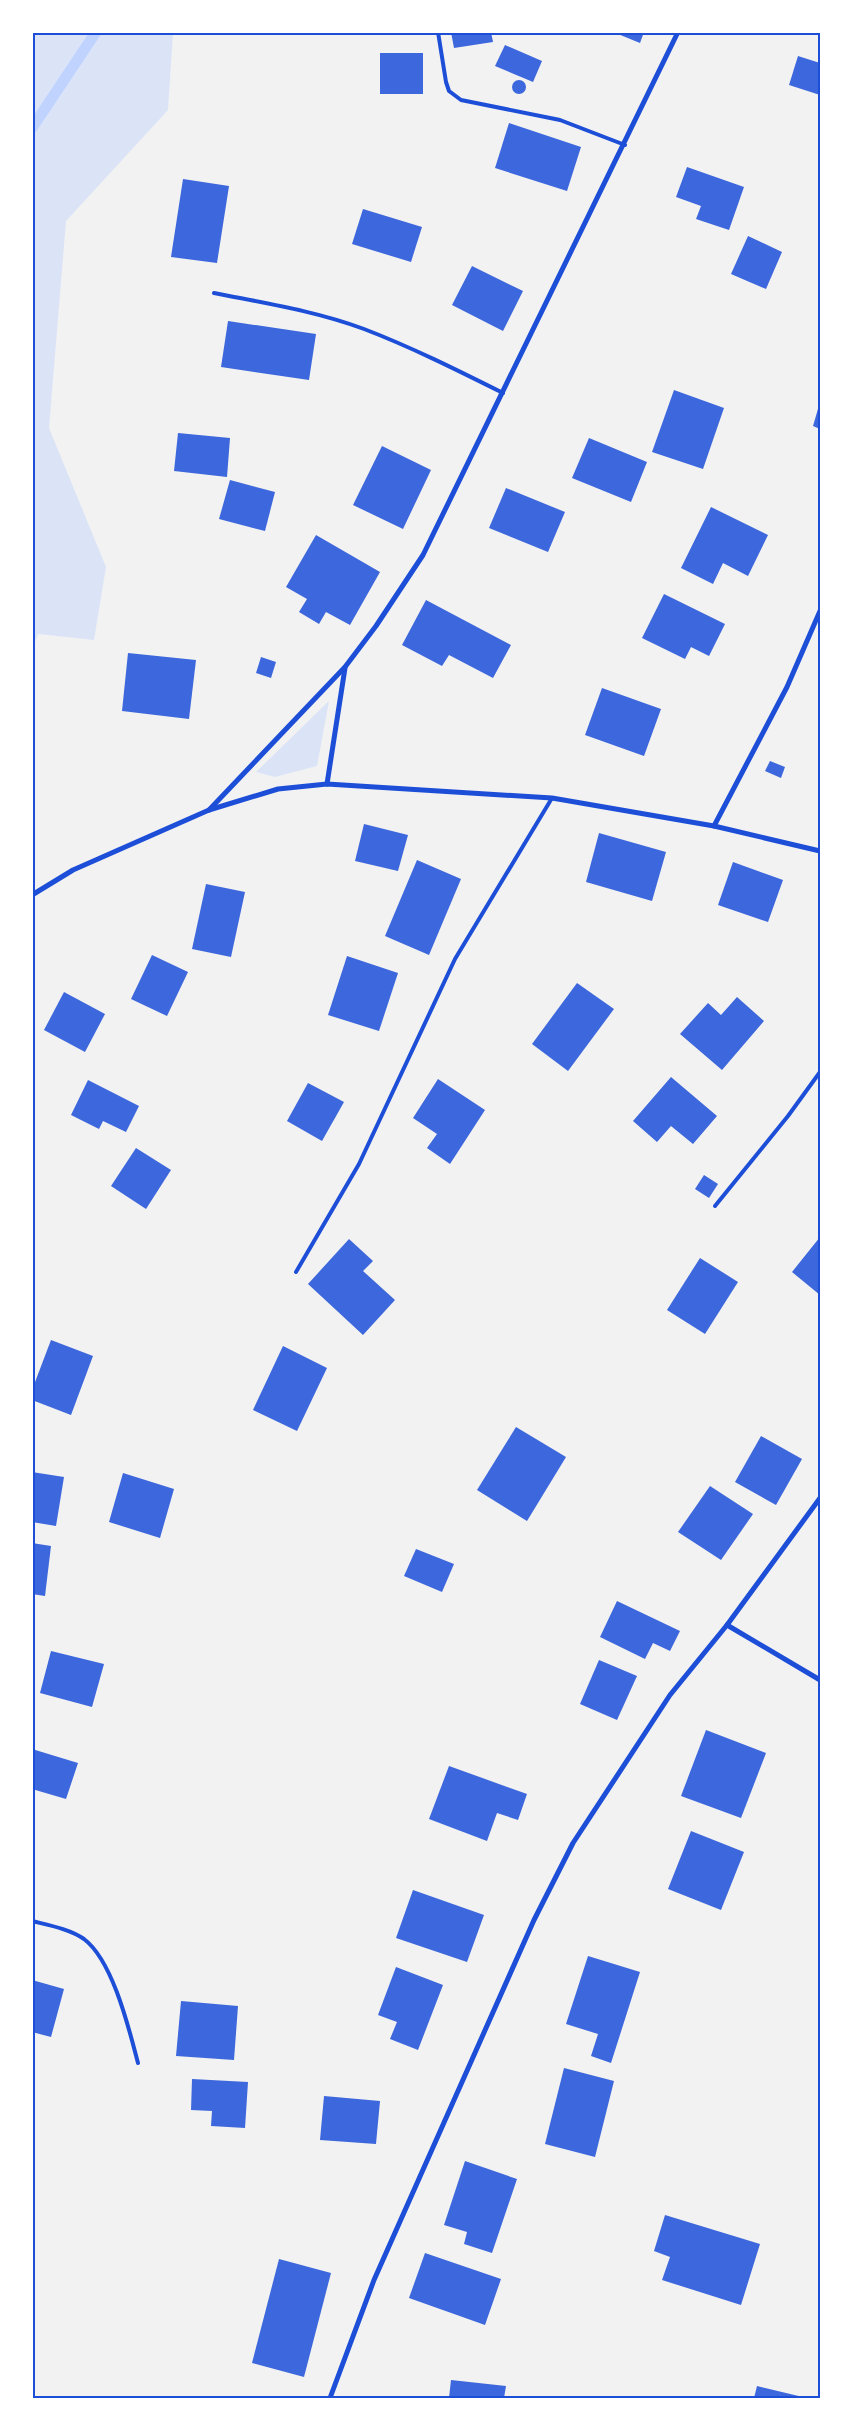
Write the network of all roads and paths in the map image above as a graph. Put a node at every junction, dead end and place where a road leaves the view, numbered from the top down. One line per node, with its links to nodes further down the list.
1 (438, 32): 3 (lane)
2 (678, 32): 3 (street)
3 (625, 145): 5 (street)
4 (214, 293): 5 (lane)
5 (503, 393): 7 (street)
6 (820, 611): 11 (street)
7 (345, 667): 8 (street); 10 (street)
8 (327, 784): 9 (street); 10 (street)
9 (552, 798): 11 (street); 16 (lane)
10 (209, 810): 13 (street)
11 (714, 826): 12 (street)
12 (820, 850)
13 (32, 895)
14 (820, 1072): 15 (lane)
15 (715, 1206)
16 (296, 1272)
17 (820, 1498): 18 (street)
18 (727, 1625): 19 (street); 22 (street)
19 (820, 1680)
20 (32, 1921): 21 (lane)
21 (138, 2062)
22 (330, 2398)

